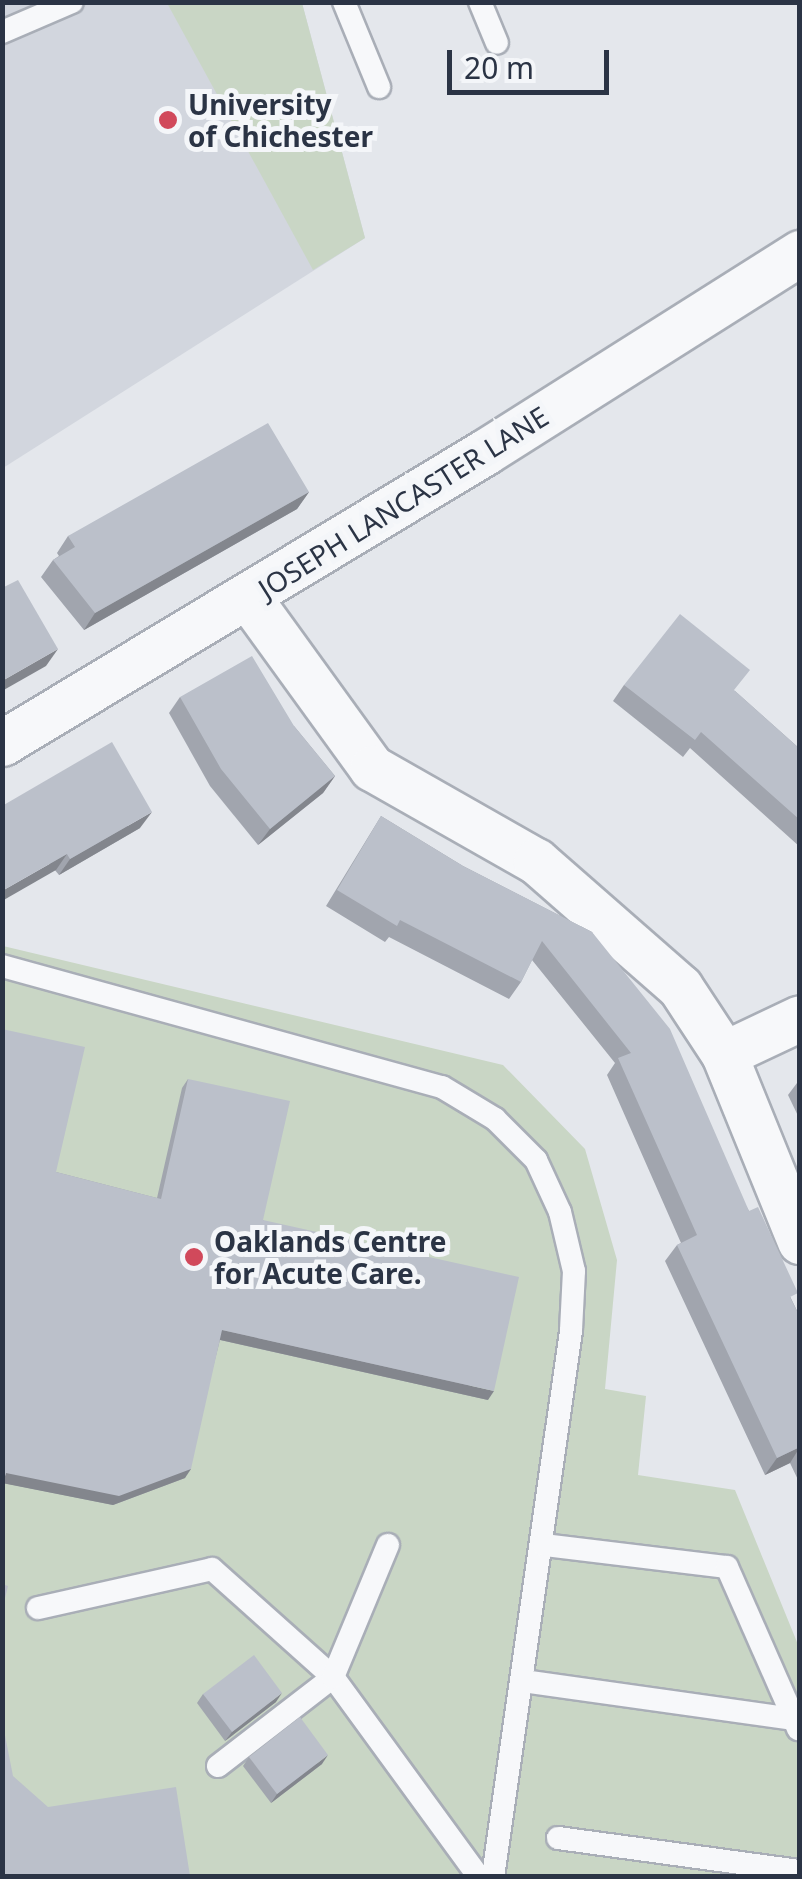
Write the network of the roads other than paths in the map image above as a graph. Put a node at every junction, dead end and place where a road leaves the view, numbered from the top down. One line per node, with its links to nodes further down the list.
1 (72, 2): 4 (lane)
2 (344, 2): 6 (lane)
3 (480, 2): 5 (lane)
4 (2, 32)
5 (497, 43)
6 (379, 87)
7 (800, 253): 8 (street, JOSEPH LANCASTER LANE)
8 (248, 597): 9 (street, JOSEPH LANCASTER LANE); 12 (street)
9 (2, 744)
10 (2, 966): 15 (lane)
11 (800, 1018): 12 (street)
12 (724, 1054): 13 (street)
13 (800, 1242)
14 (388, 1544): 17 (lane)
15 (544, 1544): 18 (lane); 19 (lane)
16 (38, 1608): 17 (lane)
17 (333, 1678): 20 (lane); 23 (lane)
18 (523, 1681): 19 (lane); 24 (lane)
19 (797, 1726)
20 (218, 1766)
21 (558, 1838): 22 (lane)
22 (800, 1872)
23 (478, 1876)
24 (493, 1876)

